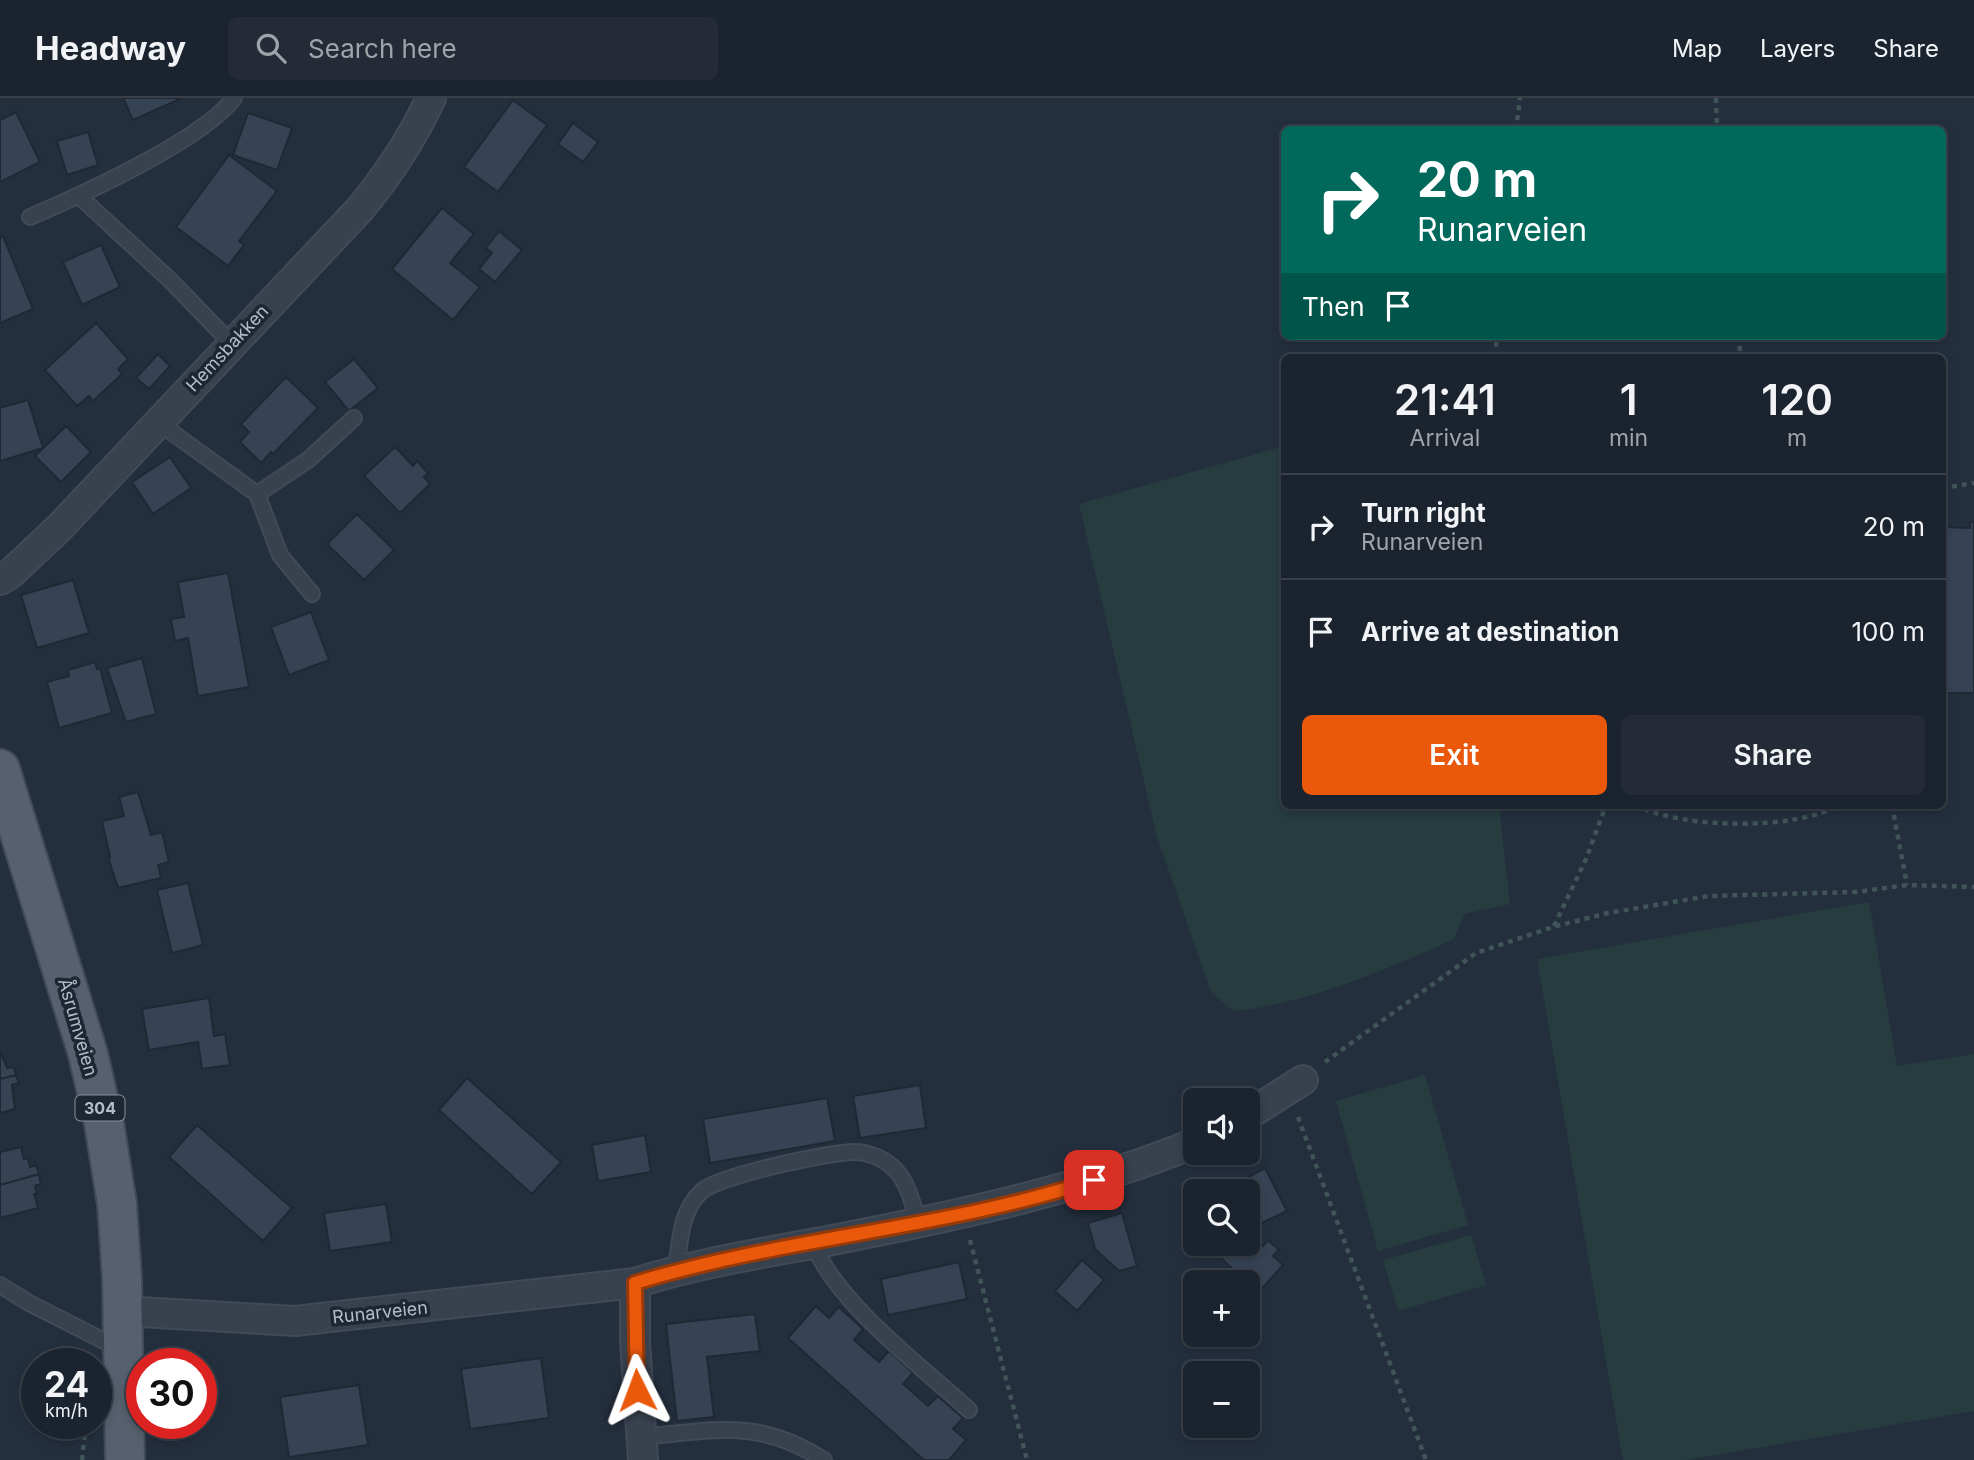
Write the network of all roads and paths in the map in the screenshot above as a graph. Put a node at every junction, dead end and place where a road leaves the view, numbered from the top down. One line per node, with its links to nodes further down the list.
1 (234, 98): 7 (lane)
2 (431, 98): 9 (street, Hemsbakken)
3 (1520, 98): 5 (path)
4 (1716, 98): 6 (path)
5 (1516, 126)
6 (1717, 126)
7 (79, 196): 8 (lane); 9 (lane)
8 (30, 217)
9 (231, 343): 11 (street, Hemsbakken)
10 (354, 418): 14 (lane)
11 (159, 423): 14 (lane); 15 (street, Hemsbakken)
12 (1974, 483): 13 (path)
13 (1946, 487)
14 (257, 494): 16 (lane)
15 (0, 580)
16 (312, 594)
17 (0, 769): 22 (main road, Åsrumveien / 304)
18 (1605, 809): 25 (path)
19 (1643, 809): 20 (path)
20 (1833, 809)
21 (1893, 809): 23 (path)
22 (6, 810): 35 (main road, Åsrumveien / 304)
23 (1907, 885): 24 (path); 25 (path)
24 (1974, 887)
25 (1553, 927): 26 (path)
26 (1296, 1085): 27 (street); 43 (path)
27 (1260, 1108)
28 (1183, 1148): 29 (street, Runarveien)
29 (962, 1212): 30 (street, Runarveien); 42 (path)
30 (918, 1222): 31 (street, Runarveien); 32 (lane)
31 (813, 1244): 32 (street, Runarveien); 36 (lane)
32 (676, 1270): 33 (street, Runarveien)
33 (635, 1283): 35 (street, Runarveien); 38 (street)
34 (0, 1284): 35 (lane)
35 (122, 1327): 40 (main road, Åsrumveien / 304)
36 (969, 1410)
37 (84, 1439): 39 (path)
38 (641, 1448): 41 (lane)
39 (82, 1460)
40 (125, 1460)
41 (824, 1460)
42 (1027, 1460)
43 (1426, 1460)

